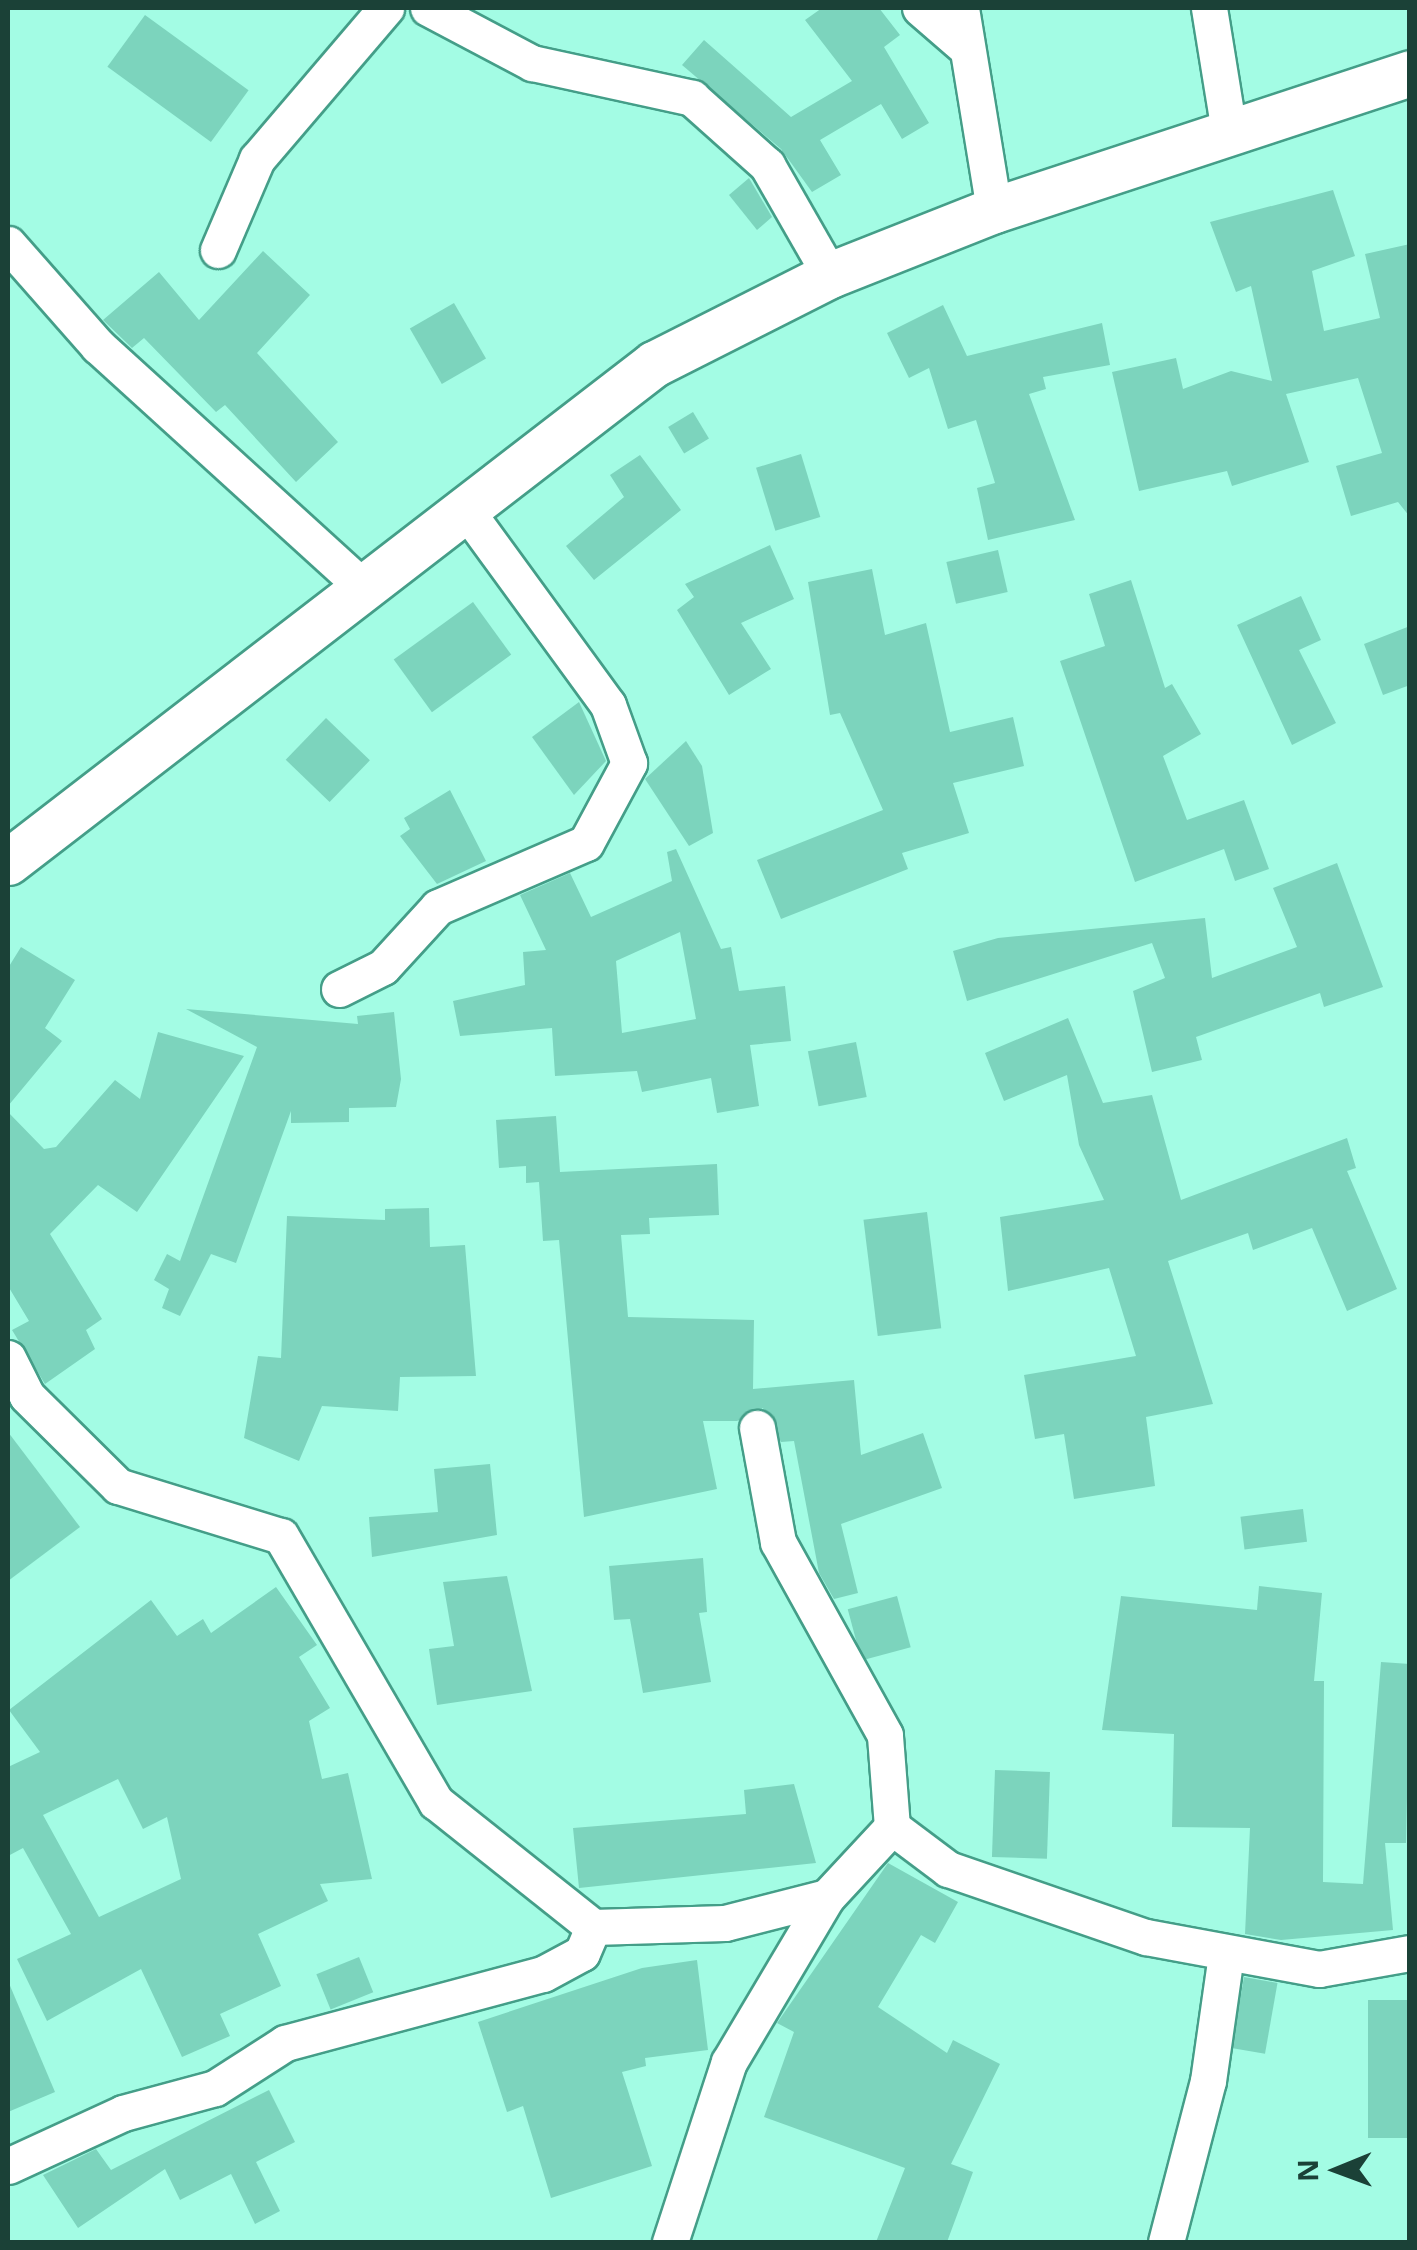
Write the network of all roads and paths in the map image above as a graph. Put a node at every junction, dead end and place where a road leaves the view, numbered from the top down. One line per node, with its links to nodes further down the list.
1 (386, 8): 11 (street)
2 (428, 8): 12 (street)
3 (920, 8): 6 (street)
4 (962, 8): 6 (street)
5 (1209, 8): 8 (street)
6 (965, 47): 9 (street)
7 (1410, 73): 8 (main road)
8 (1229, 131): 9 (main road)
9 (994, 210): 12 (main road)
10 (8, 244): 14 (street)
11 (218, 250)
12 (830, 274): 13 (main road)
13 (468, 513): 14 (main road); 16 (street)
14 (366, 590): 15 (main road)
15 (8, 862)
16 (340, 989)
17 (8, 1358): 21 (street)
18 (758, 1428): 19 (street)
19 (892, 1828): 20 (street); 23 (street)
20 (826, 1897): 21 (street); 25 (street)
21 (593, 1927): 24 (street)
22 (1410, 1953): 23 (street)
23 (1226, 1954): 26 (street)
24 (8, 2166)
25 (670, 2242)
26 (1166, 2242)

